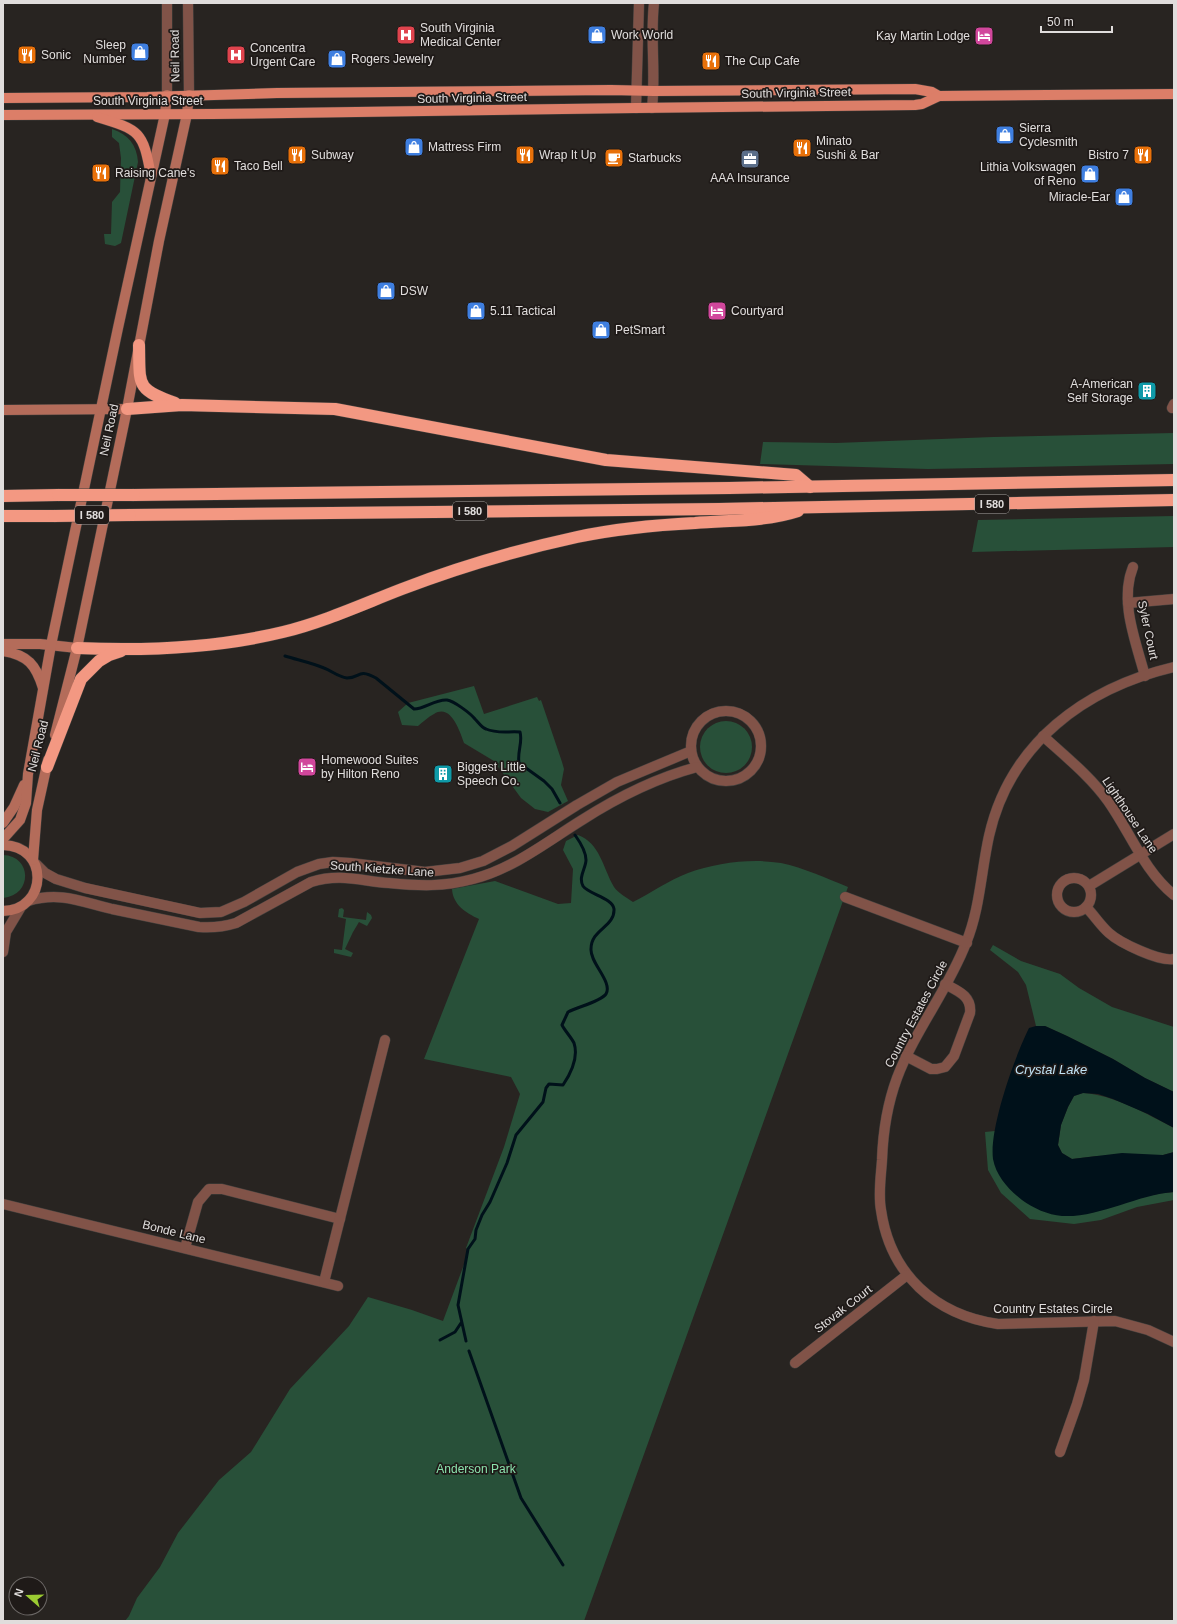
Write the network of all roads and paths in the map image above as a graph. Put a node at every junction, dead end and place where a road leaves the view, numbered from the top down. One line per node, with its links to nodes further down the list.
1 (167, 3): 8 (street, Neil Road)
2 (188, 3): 9 (street, Neil Road)
3 (639, 3): 5 (street)
4 (654, 3): 6 (street)
5 (637, 90): 6 (main road, South Virginia Street); 9 (main road, South Virginia Street); 12 (street)
6 (654, 91): 10 (main road, South Virginia Street); 13 (street)
7 (1174, 94): 10 (main road, South Virginia Street)
8 (167, 95): 9 (main road, South Virginia Street); 11 (main road, South Virginia Street); 15 (main road, Neil Road)
9 (189, 95): 16 (main road, Neil Road)
10 (939, 96): 13 (main road, South Virginia Street)
11 (3, 98)
12 (636, 108): 13 (main road, South Virginia Street); 16 (main road, South Virginia Street)
13 (652, 108)
14 (88, 114): 15 (main road, South Virginia Street); 17 (main road, South Virginia Street); 18 (main road)
15 (165, 114): 16 (main road, South Virginia Street); 18 (main road, Neil Road)
16 (187, 114): 19 (main road, Neil Road)
17 (3, 115)
18 (151, 176): 22 (main road, Neil Road)
19 (139, 345): 20 (highway); 21 (main road, Neil Road)
20 (182, 405): 21 (highway); 25 (highway)
21 (127, 408): 22 (main road); 35 (main road, Neil Road)
22 (102, 409): 23 (main road); 34 (main road, Neil Road)
23 (3, 410)
24 (1174, 480): 25 (highway, I 580)
25 (810, 487): 26 (highway, I 580, bridge)
26 (3, 496)
27 (1174, 500): 28 (highway, I 580)
28 (810, 507): 29 (highway, I 580, bridge); 36 (highway)
29 (3, 516)
30 (1133, 567): 32 (street, Syler Court)
31 (1174, 598): 32 (street)
32 (1128, 603): 39 (street, Syler Court)
33 (3, 644): 34 (main road)
34 (52, 645): 35 (main road); 40 (main road, Neil Road)
35 (77, 648): 36 (highway); 43 (main road, Neil Road)
36 (128, 649): 43 (highway)
37 (3, 651): 40 (main road)
38 (1174, 667): 39 (street, Country Estates Circle)
39 (1145, 676): 41 (street, Country Estates Circle)
40 (43, 690): 45 (main road, Neil Road)
41 (1043, 736): 50 (street, Lighthouse Lane); 58 (street, Country Estates Circle)
42 (691, 751): 44 (street); 44 (street); 51 (street, South Kietzke Lane)
43 (47, 767): 51 (main road, Neil Road)
44 (697, 767): 55 (street, South Kietzke Lane)
45 (28, 774): 46 (main road); 48 (main road, Neil Road)
46 (3, 823)
47 (1174, 834): 50 (street)
48 (3, 840)
49 (3, 844): 51 (main road)
50 (1141, 854): 52 (street); 53 (street, Lighthouse Lane)
51 (35, 862): 55 (main road, Neil Road)
52 (1089, 886): 56 (street); 56 (street)
53 (1174, 895)
54 (845, 897): 58 (street)
55 (24, 904): 57 (main road); 59 (street)
56 (1086, 907): 60 (street)
57 (3, 911)
58 (967, 943): 61 (street, Country Estates Circle)
59 (3, 952)
60 (1174, 959)
61 (945, 984): 63 (street, Country Estates Circle); 63 (street)
62 (385, 1040): 65 (street)
63 (906, 1056): 67 (street, Country Estates Circle)
64 (3, 1204): 66 (street, Bonde Lane)
65 (340, 1218): 66 (street); 68 (street)
66 (185, 1248): 68 (street, Bonde Lane)
67 (907, 1275): 70 (street, Country Estates Circle); 72 (street, Stovak Court)
68 (324, 1282): 69 (street, Bonde Lane)
69 (338, 1286)
70 (1094, 1321): 71 (street, Country Estates Circle); 73 (street)
71 (1174, 1342)
72 (795, 1363)
73 (1060, 1452)

